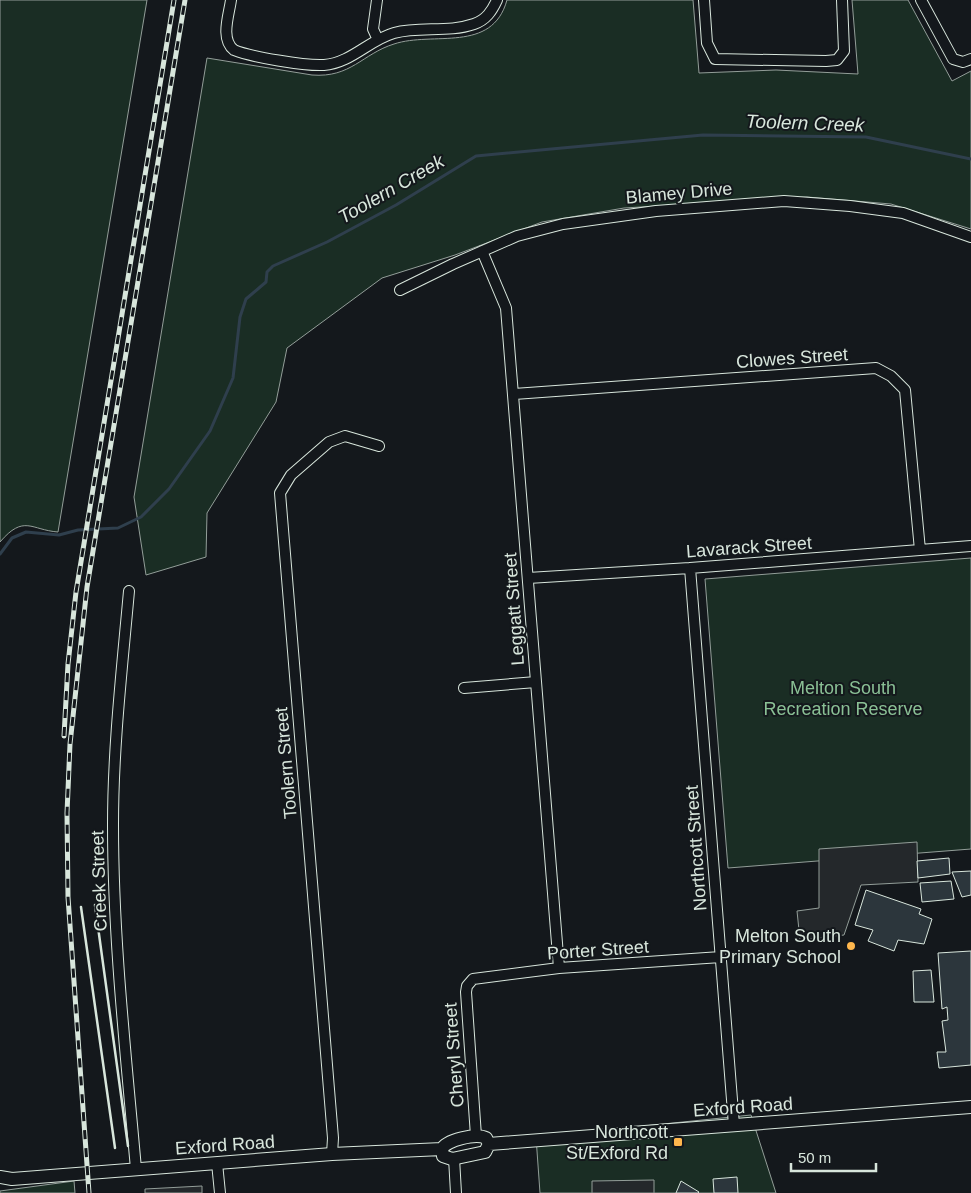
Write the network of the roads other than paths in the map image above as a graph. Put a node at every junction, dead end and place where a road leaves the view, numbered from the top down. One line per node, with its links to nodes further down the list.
1 (231, 0): 7 (street)
2 (377, 0): 7 (street)
3 (497, 0): 7 (street)
4 (704, 0): 5 (street)
5 (842, 0)
6 (921, 0): 8 (street)
7 (378, 40)
8 (971, 59)
9 (971, 237): 10 (street, Blamey Drive)
10 (482, 251): 11 (street, Blamey Drive); 12 (street, Leggatt Street)
11 (400, 290)
12 (514, 394): 15 (street, Clowes Street); 17 (street, Leggatt Street)
13 (379, 446): 29 (street, Toolern Street)
14 (971, 546): 15 (street, Lavarack Street)
15 (920, 550): 16 (street, Lavarack Street)
16 (690, 568): 17 (street, Lavarack Street); 21 (street, Northcott Street)
17 (528, 578): 19 (street, Leggatt Street)
18 (129, 591): 32 (street, Creek Street)
19 (536, 682): 20 (street); 22 (street, Leggatt Street)
20 (464, 688)
21 (721, 957): 22 (street, Porter Street); 25 (street, Northcott Street)
22 (559, 968): 23 (street, Porter Street)
23 (479, 977): 26 (street, Cheryl Street)
24 (971, 1107): 25 (street, Exford Road)
25 (734, 1125): 27 (street, Exford Road)
26 (476, 1136): 27 (street); 28 (street, Exford Road)
27 (489, 1144): 30 (street, Exford Road)
28 (442, 1149): 29 (street, Exford Road); 30 (street)
29 (332, 1154): 31 (street, Exford Road)
30 (454, 1158): 36 (street)
31 (217, 1163): 32 (street, Exford Road); 35 (street)
32 (136, 1169): 33 (street, Exford Road)
33 (6, 1178): 34 (street, Exford Road)
34 (0, 1184)
35 (220, 1193)
36 (456, 1193)

